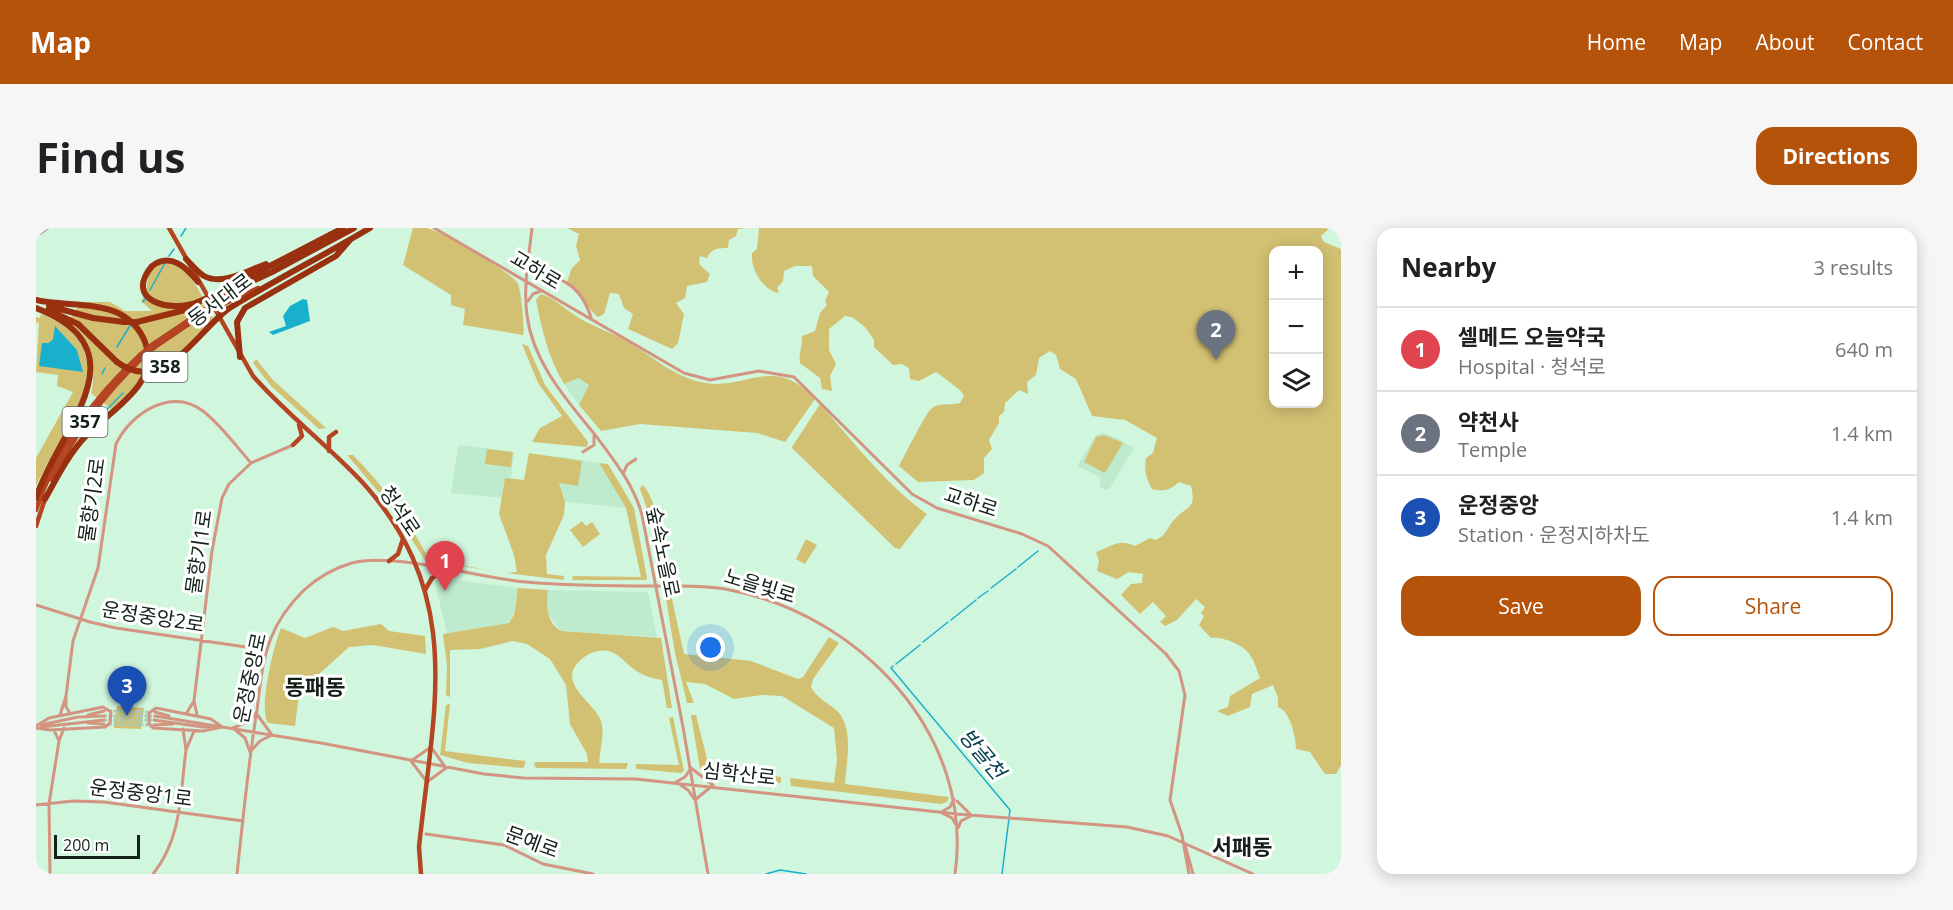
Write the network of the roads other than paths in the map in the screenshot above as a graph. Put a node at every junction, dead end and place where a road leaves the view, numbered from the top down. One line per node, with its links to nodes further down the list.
1 (48, 228): 8 (street)
2 (169, 228): 11 (main road, 청석로)
3 (343, 228): 10 (highway)
4 (354, 228): 16 (highway, 동서대로 / 358)
5 (370, 228): 9 (highway, 동서대로)
6 (434, 228): 14 (street, 교하로)
7 (532, 228): 12 (street, 숲속노을로)
8 (36, 236)
9 (350, 240): 16 (highway, 동서대로 / 358); 22 (highway)
10 (295, 254): 11 (highway); 16 (highway)
11 (186, 259): 13 (main road, 청석로)
12 (527, 272): 14 (street, 숲속노을로); 20 (street, 교하로)
13 (198, 282): 19 (highway); 22 (main road, 청석로)
14 (528, 282): 15 (street, 교하로); 17 (street, 숲속노을로)
15 (542, 291): 17 (street); 20 (street, 교하로)
16 (221, 301): 18 (highway, 동서대로 / 358, bridge); 19 (highway, 동서대로 / 358, bridge)
17 (527, 302): 25 (street, 숲속노을로)
18 (36, 304): 19 (highway, 동서대로 / 358, bridge); 32 (highway); 35 (highway)
19 (201, 308): 21 (main road, 357, bridge)
20 (591, 319): 88 (street, 교하로)
21 (141, 356): 35 (main road, 357); 36 (main road, 357)
22 (240, 357): 23 (main road, 청석로)
23 (298, 422): 26 (main road); 27 (main road, 청석로)
24 (336, 432): 27 (main road)
25 (594, 434): 28 (street); 31 (street, 숲속노을로)
26 (293, 445): 30 (street, 물향기1로)
27 (329, 451): 38 (main road, 청석로)
28 (583, 452)
29 (636, 459): 31 (street)
30 (251, 463): 45 (street, 물향기2로); 46 (street, 물향기1로)
31 (623, 474): 42 (street, 숲속노을로)
32 (44, 477): 33 (main road); 34 (highway)
33 (36, 488)
34 (36, 498)
35 (45, 499): 37 (main road, 357)
36 (36, 510)
37 (36, 526)
38 (403, 539): 39 (main road); 40 (main road, 청석로)
39 (388, 561): 40 (street, 노을빛로); 47 (street, 운정중앙로)
40 (414, 565): 41 (street, 노을빛로); 43 (main road, 청석로)
41 (443, 570): 42 (street, 노을빛로); 43 (main road)
42 (657, 586): 72 (street, 숲속노을로); 77 (street, 노을빛로)
43 (425, 590): 66 (main road, 청석로)
44 (36, 604): 45 (street, 운정중앙2로)
45 (80, 619): 46 (street, 운정중앙2로); 48 (street, 물향기2로)
46 (203, 640): 47 (street, 운정중앙2로); 49 (street, 물향기1로)
47 (267, 650): 50 (street, 운정중앙로)
48 (66, 696): 51 (street); 53 (street, 물향기2로)
49 (194, 701): 52 (street); 54 (street)
50 (256, 713): 59 (street); 63 (street, 운정중앙로); 64 (street)
51 (72, 714): 53 (street); 58 (street)
52 (186, 714): 54 (street); 61 (street)
53 (60, 716): 56 (street)
54 (198, 717): 57 (street)
55 (216, 726): 55 (street); 57 (street, 심학산로)
56 (36, 727): 56 (street); 60 (street)
57 (222, 727): 59 (street, 심학산로); 62 (street)
58 (64, 728): 60 (street); 65 (street)
59 (233, 728): 63 (street, 심학산로); 68 (street)
60 (54, 729): 65 (street)
61 (183, 729): 62 (street); 67 (street)
62 (195, 730): 67 (street)
63 (253, 732): 64 (street, 심학산로); 68 (street, 운정중앙로)
64 (272, 735): 68 (street); 69 (street, 심학산로)
65 (59, 741): 79 (street)
66 (431, 747): 69 (street); 70 (main road, 청석로); 71 (street)
67 (186, 750): 82 (street)
68 (250, 752): 85 (street, 운정중앙로)
69 (411, 761): 70 (street, 심학산로); 73 (street)
70 (429, 765): 71 (street, 심학산로); 73 (main road, 청석로)
71 (446, 768): 73 (street); 74 (street, 심학산로)
72 (691, 768): 74 (street); 75 (street, 숲속노을로); 76 (street)
73 (427, 782): 94 (main road, 청석로)
74 (676, 782): 75 (street, 심학산로); 78 (street)
75 (693, 784): 76 (street, 심학산로); 78 (street, 숲속노을로)
76 (713, 785): 78 (street); 81 (street, 심학산로)
77 (954, 797): 81 (street); 83 (street, 노을빛로); 84 (street)
78 (695, 800): 96 (street, 숲속노을로)
79 (49, 804): 80 (street, 운정중앙1로); 82 (street, 운정중앙1로); 91 (street)
80 (36, 805)
81 (941, 812): 83 (street, 심학산로); 86 (street)
82 (178, 813): 85 (street, 운정중앙1로); 92 (street)
83 (957, 814): 84 (street, 심학산로); 86 (street, 노을빛로)
84 (972, 815): 86 (street); 88 (street, 심학산로)
85 (243, 821): 93 (street, 운정중앙로)
86 (958, 828): 97 (street, 노을빛로)
87 (426, 834): 95 (street, 문예로)
88 (1184, 843): 89 (street, 심학산로); 90 (street, 교하로); 98 (street, 교하로)
89 (1199, 849): 90 (street); 99 (street, 심학산로)
90 (1189, 856): 98 (street, 교하로)
91 (50, 874)
92 (153, 874)
93 (237, 874)
94 (421, 874)
95 (593, 874)
96 (708, 874)
97 (954, 874)
98 (1191, 874)
99 (1253, 874)

